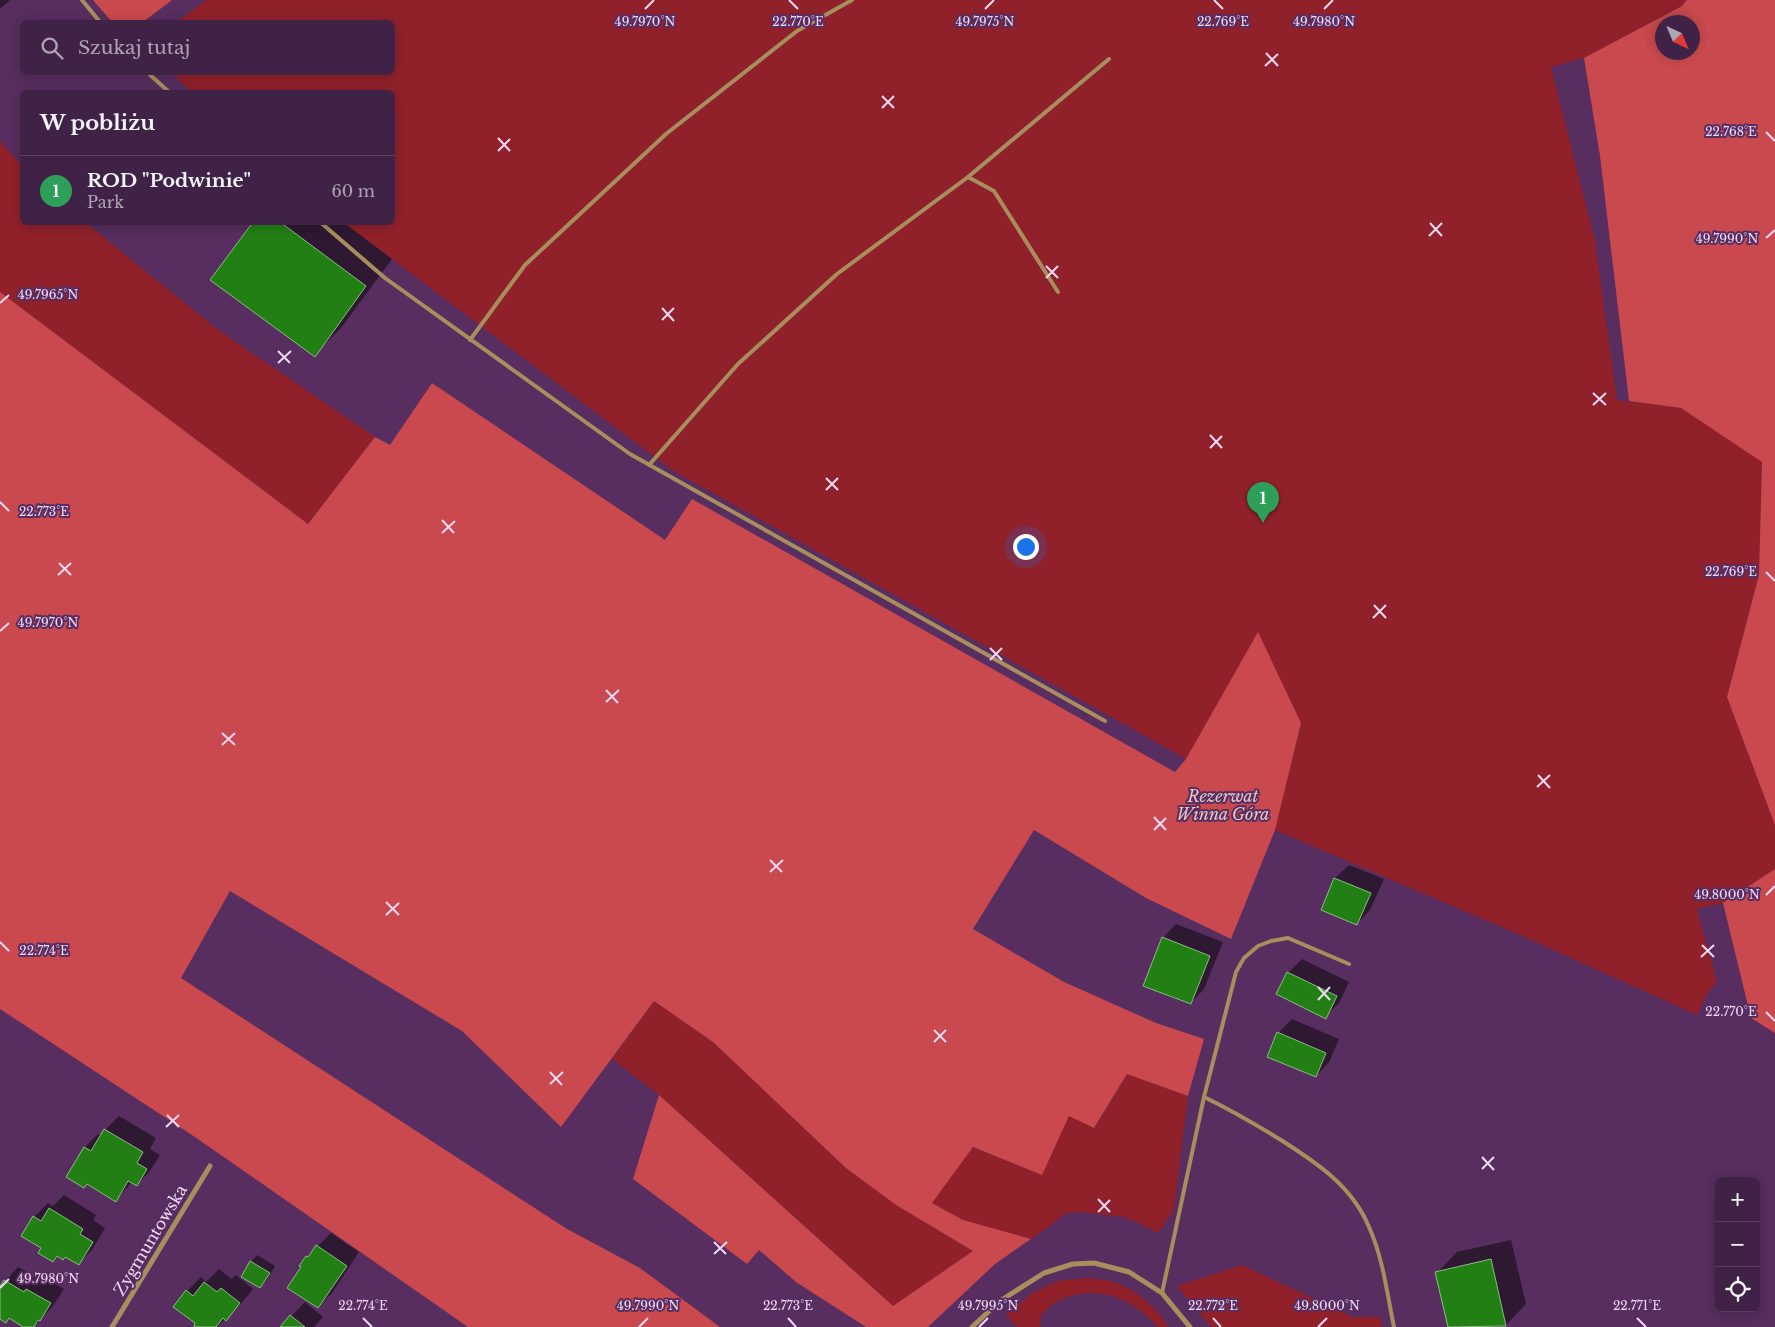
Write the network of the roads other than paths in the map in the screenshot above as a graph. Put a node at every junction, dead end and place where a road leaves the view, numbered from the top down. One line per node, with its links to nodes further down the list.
1 (82, 0): 3 (lane)
2 (852, 0): 10 (lane)
3 (98, 20)
4 (1109, 59): 7 (lane)
5 (150, 75): 6 (lane)
6 (167, 90)
7 (968, 177): 9 (lane); 11 (lane)
8 (323, 225): 10 (lane)
9 (1058, 292)
10 (470, 340): 11 (lane)
11 (649, 465): 12 (lane)
12 (1105, 721)
13 (1349, 964): 14 (lane)
14 (1204, 1097): 16 (lane); 20 (lane)
15 (210, 1166): 17 (street, Zygmuntowska)
16 (1162, 1293): 18 (street); 19 (street)
17 (112, 1327)
18 (972, 1327)
19 (1190, 1327)
20 (1394, 1327)

